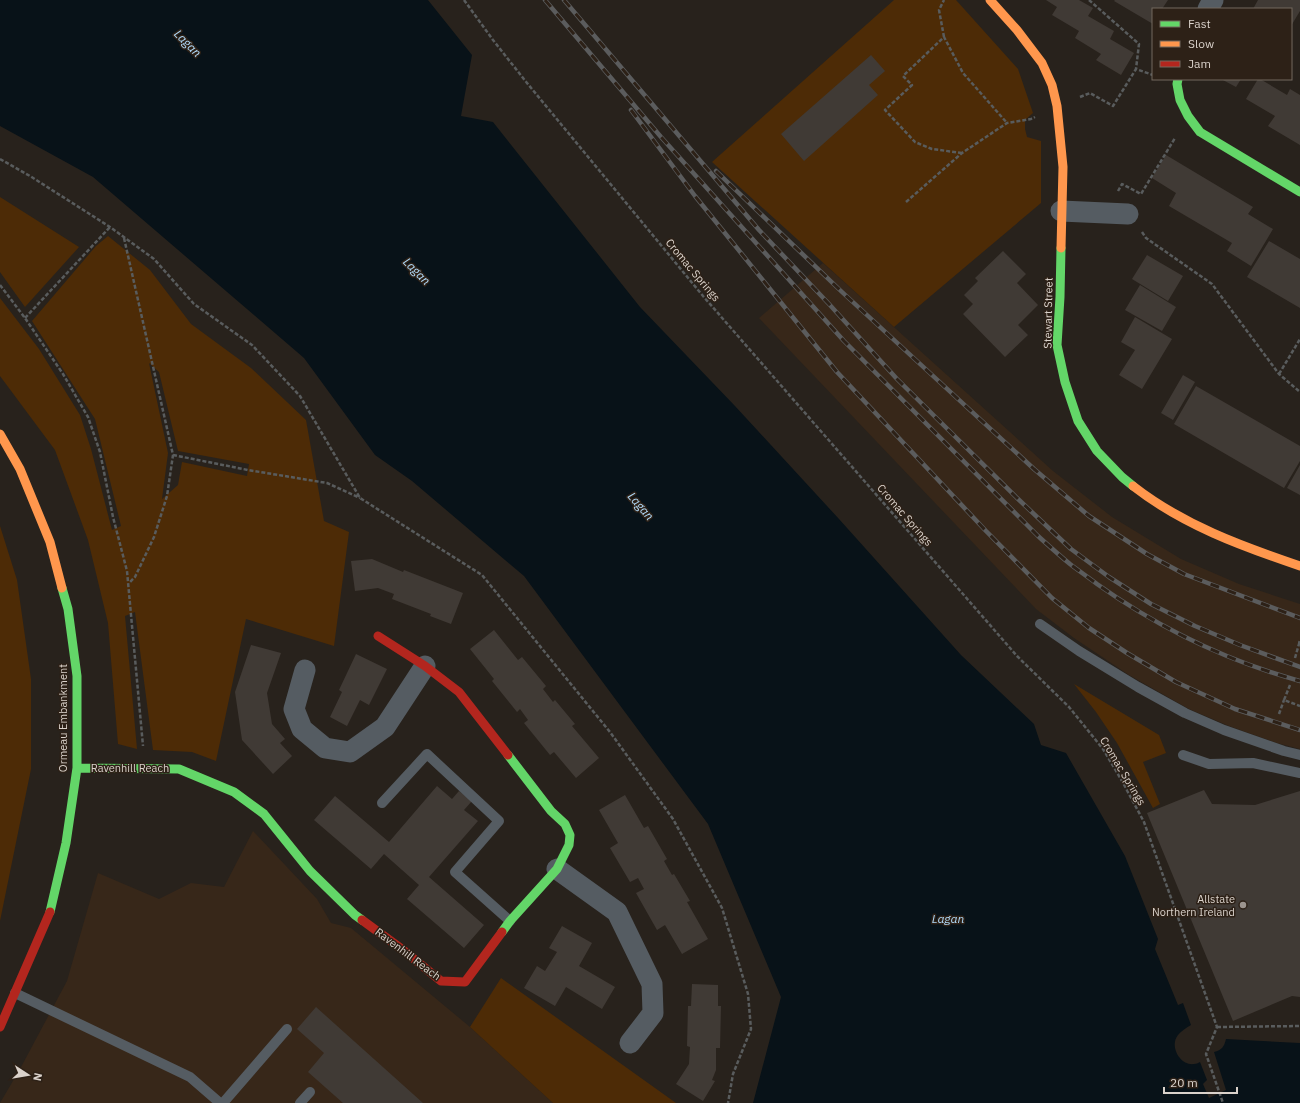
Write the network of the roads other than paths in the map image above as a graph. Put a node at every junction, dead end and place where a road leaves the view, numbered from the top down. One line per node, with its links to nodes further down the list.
1 (990, 0): 4 (street, Stewart Street)
2 (1178, 80): 3 (street)
3 (1300, 192)
4 (1062, 211): 5 (street); 7 (street, Stewart Street)
5 (1128, 214)
6 (0, 434): 14 (street, Ormeau Embankment)
7 (1299, 562)
8 (1040, 624): 13 (lane)
9 (378, 636): 10 (street, Ravenhill Reach)
10 (425, 666): 11 (street); 17 (street, Ravenhill Reach)
11 (305, 670)
12 (1183, 755): 15 (lane)
13 (1300, 755)
14 (77, 768): 18 (street, Ravenhill Reach); 19 (street, Ormeau Embankment)
15 (1300, 773)
16 (382, 803): 18 (lane)
17 (557, 869): 18 (street, Ravenhill Reach); 22 (street)
18 (510, 921)
19 (15, 993): 20 (street, Ormeau Embankment); 24 (lane)
20 (0, 1027)
21 (287, 1029): 25 (lane)
22 (630, 1043)
23 (310, 1092): 26 (lane)
24 (220, 1103)
25 (223, 1103)
26 (300, 1103)

